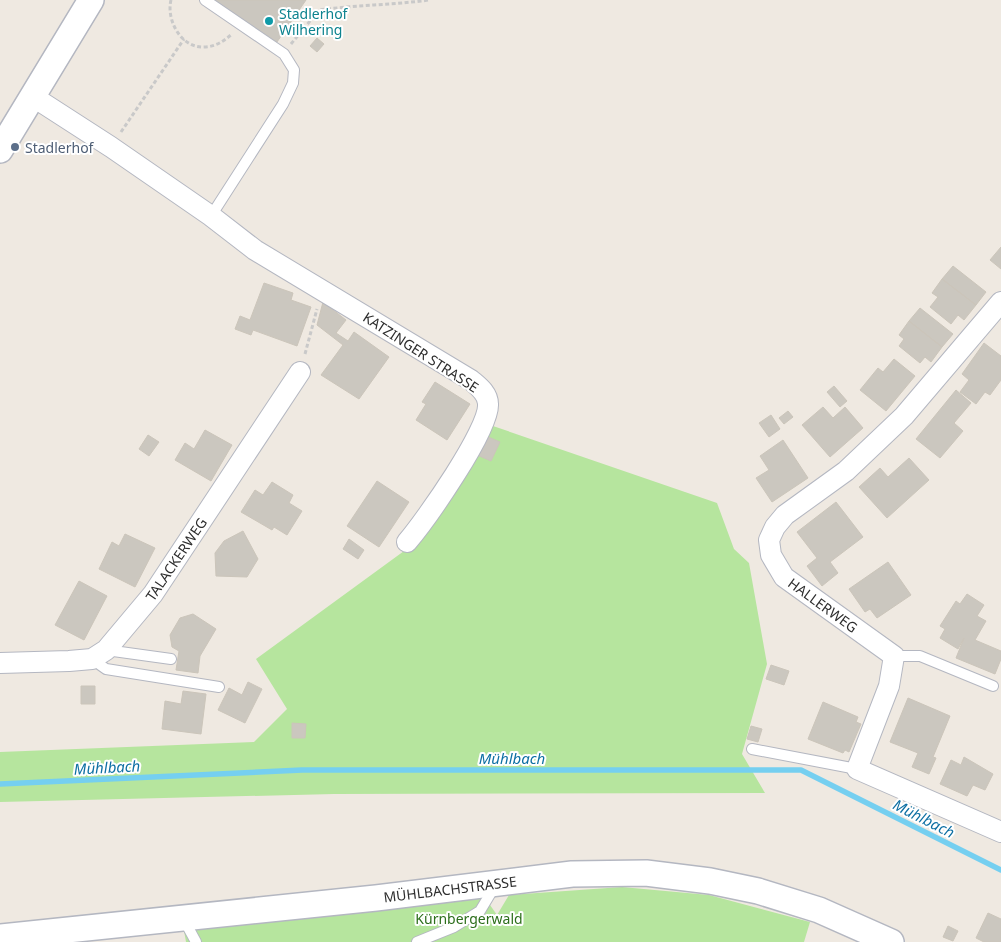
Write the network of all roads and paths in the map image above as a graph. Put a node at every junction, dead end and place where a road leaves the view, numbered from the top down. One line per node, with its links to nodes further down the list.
1 (91, 0): 8 (street)
2 (171, 0): 6 (path)
3 (205, 0): 5 (lane)
4 (429, 0): 7 (path)
5 (241, 24): 6 (path); 7 (lane)
6 (184, 39): 9 (path)
7 (284, 54): 11 (lane)
8 (32, 96): 9 (street, KATZINGER STRASSE); 10 (street)
9 (111, 147): 11 (street, KATZINGER STRASSE)
10 (0, 150)
11 (211, 216): 12 (street, KATZINGER STRASSE)
12 (322, 290): 14 (path); 15 (street, KATZINGER STRASSE)
13 (1001, 302): 17 (street, HALLERWEG)
14 (300, 372): 16 (street, TALACKERWEG)
15 (407, 542)
16 (99, 654): 18 (lane); 19 (street); 21 (lane)
17 (894, 656): 20 (lane); 23 (street)
18 (171, 659)
19 (0, 663)
20 (993, 686)
21 (219, 687)
22 (752, 749): 23 (lane)
23 (857, 769): 24 (street)
24 (1001, 832)
25 (496, 883): 26 (street, MÜHLBACHSTRASSE); 29 (lane); 30 (street, MÜHLBACHSTRASSE)
26 (183, 917): 27 (street, MÜHLBACHSTRASSE); 28 (lane)
27 (0, 937)
28 (196, 942)
29 (418, 942)
30 (891, 942)

